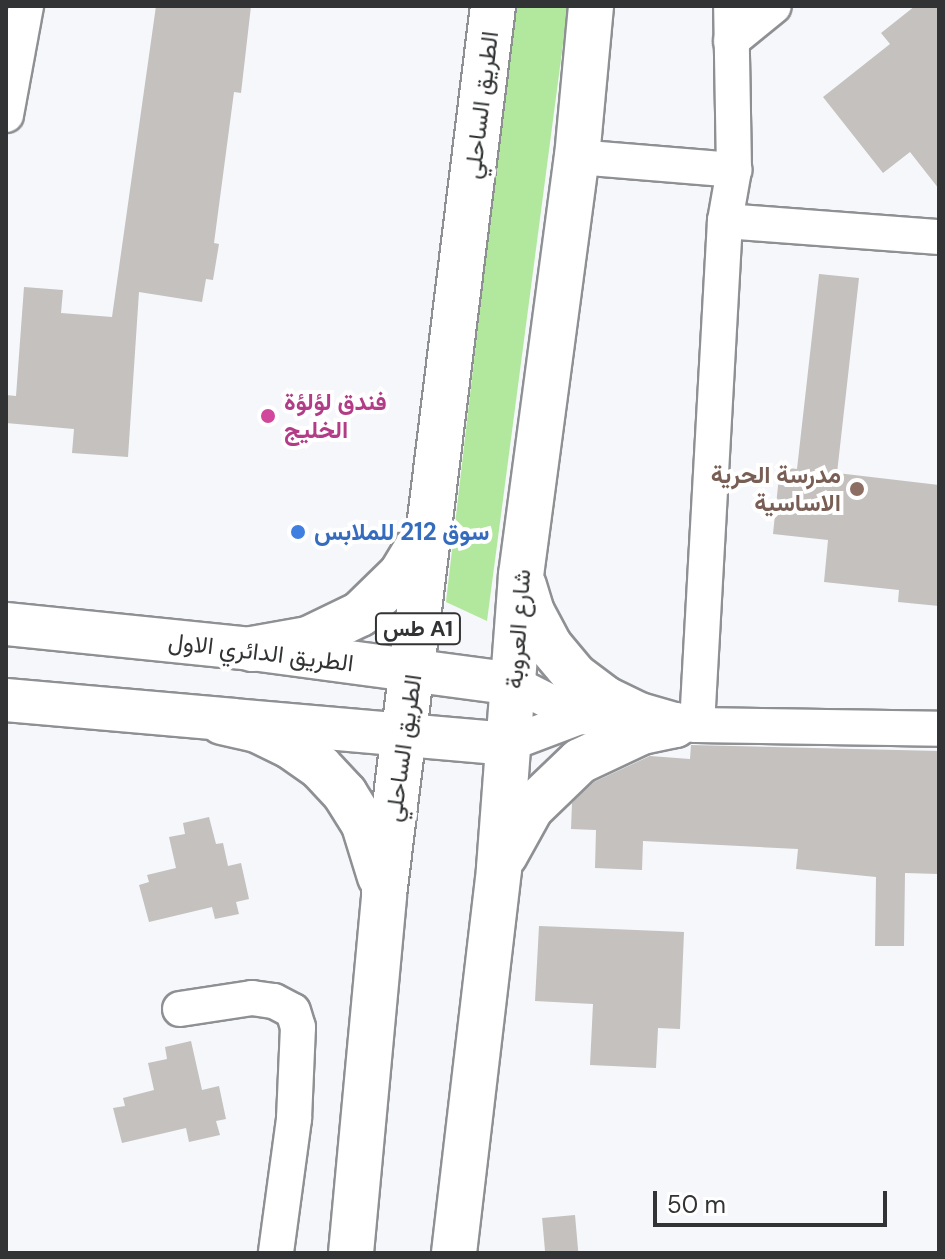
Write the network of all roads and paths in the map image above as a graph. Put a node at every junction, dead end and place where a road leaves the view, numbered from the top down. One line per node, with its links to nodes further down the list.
1 (26, 6): 7 (street)
2 (493, 6): 12 (highway, الطريق الساحلي / طس A1)
3 (591, 6): 8 (highway, شارع العروبة)
4 (731, 6): 6 (street)
5 (774, 6): 6 (street)
6 (731, 41): 9 (street)
7 (6, 115)
8 (577, 157): 9 (street); 13 (highway, شارع العروبة)
9 (734, 170): 10 (street)
10 (725, 221): 11 (street); 21 (street)
11 (939, 237)
12 (430, 524): 15 (highway); 16 (highway, الطريق الساحلي / طس A1)
13 (521, 575): 17 (highway, شارع العروبة); 21 (highway)
14 (6, 624): 15 (main road, الطريق الدائري الاول)
15 (252, 649): 16 (main road, الطريق الدائري الاول)
16 (413, 673): 17 (main road, الطريق الدائري الاول); 23 (highway, الطريق الساحلي / طس A1)
17 (515, 684): 19 (street); 24 (highway, شارع العروبة)
18 (6, 700): 20 (main road)
19 (580, 717): 21 (street); 24 (street)
20 (222, 722): 23 (main road); 26 (highway)
21 (686, 725): 22 (street); 25 (highway)
22 (939, 729)
23 (404, 735): 24 (main road); 26 (highway, الطريق الساحلي / طس A1)
24 (508, 744): 25 (highway, شارع العروبة)
25 (499, 868): 30 (highway, شارع العروبة)
26 (384, 895): 29 (highway, الطريق الساحلي / طس A1)
27 (180, 1009): 28 (street)
28 (276, 1253)
29 (351, 1253)
30 (454, 1253)

